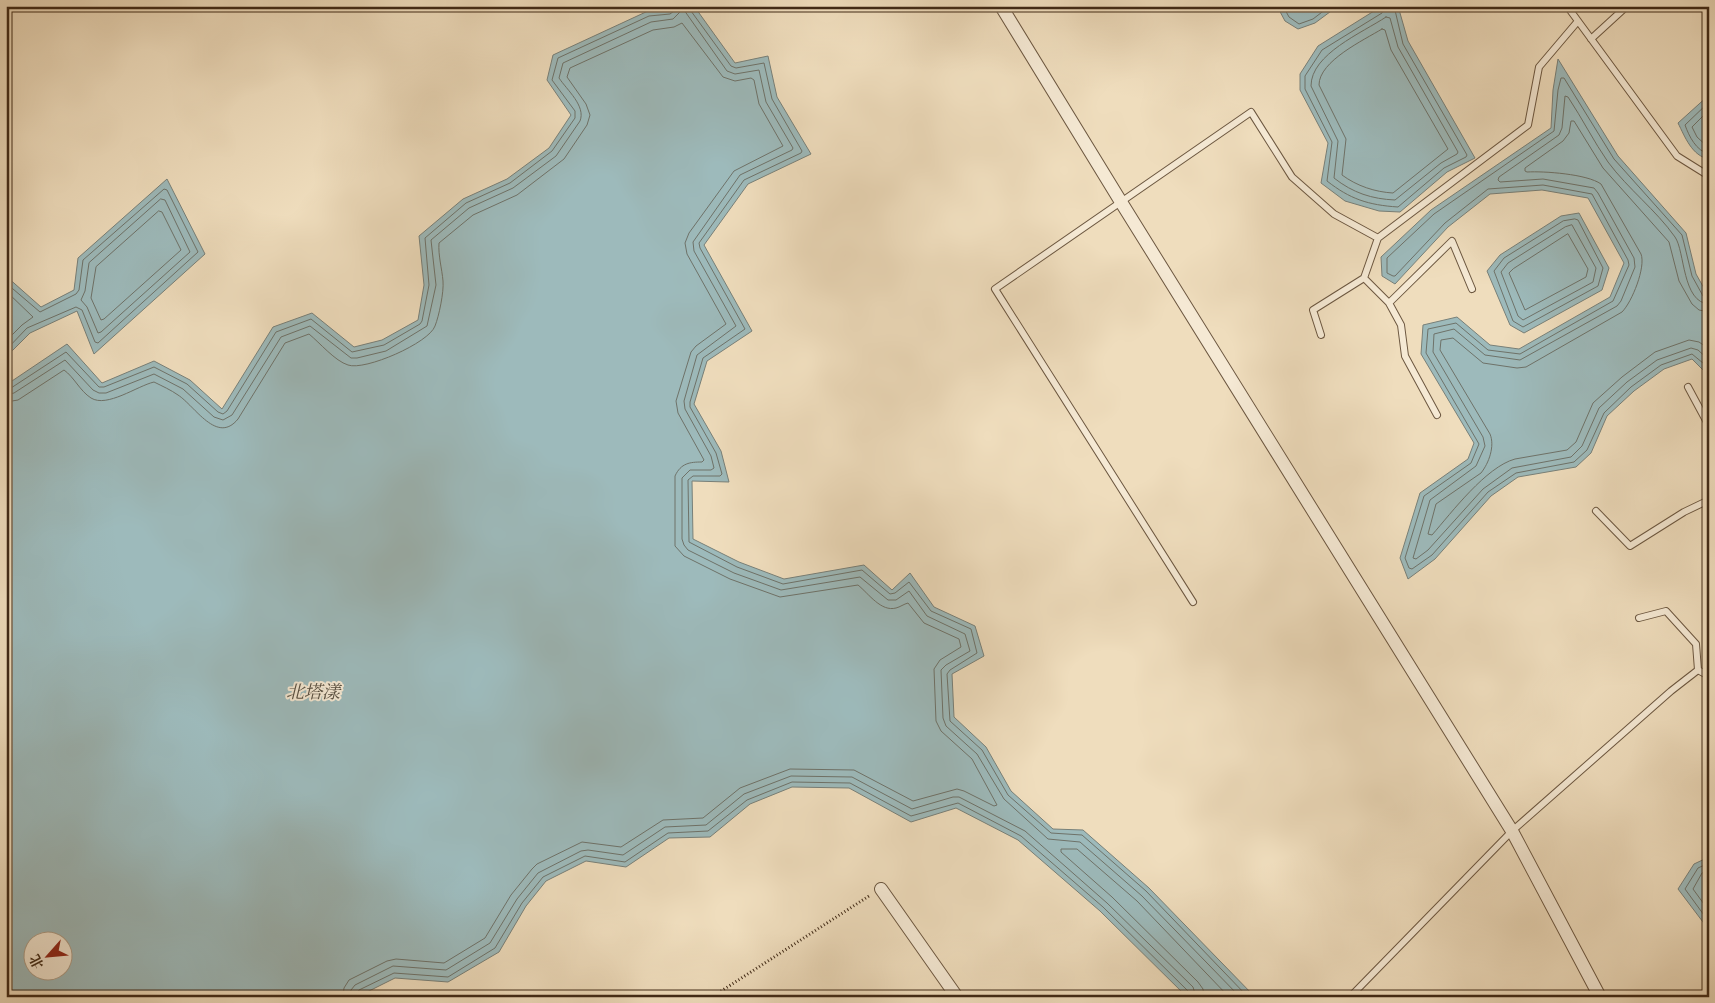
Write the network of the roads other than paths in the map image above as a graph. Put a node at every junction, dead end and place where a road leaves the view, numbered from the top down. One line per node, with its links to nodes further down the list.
1 (1001, 6): 7 (street)
2 (1567, 6): 4 (lane)
3 (1627, 6): 5 (lane)
4 (1578, 21): 5 (lane); 8 (lane)
5 (1591, 39): 6 (lane)
6 (1709, 176)
7 (1121, 202): 8 (lane); 18 (lane); 22 (street)
8 (1378, 238): 9 (lane)
9 (1364, 278): 11 (lane); 12 (lane)
10 (1472, 289): 11 (lane)
11 (1389, 303): 14 (lane)
12 (1320, 335)
13 (1688, 387): 15 (lane)
14 (1437, 415)
15 (1709, 426)
16 (1709, 500): 17 (lane)
17 (1596, 511)
18 (1193, 602)
19 (1640, 618): 20 (lane)
20 (1698, 670): 21 (lane); 22 (lane)
21 (1709, 676)
22 (1512, 831): 25 (lane); 26 (street)
23 (881, 888): 24 (street)
24 (957, 997)
25 (1350, 997)
26 (1600, 997)

